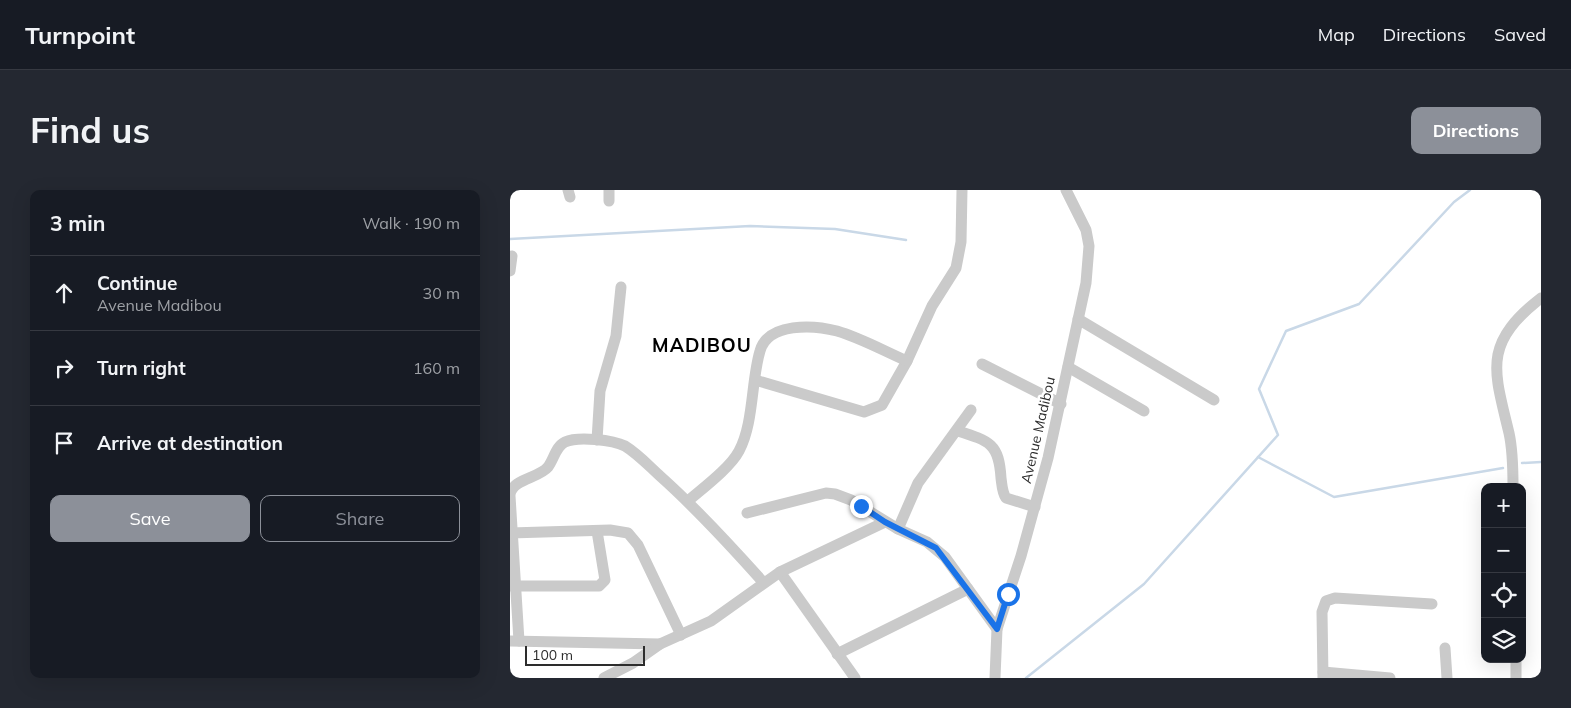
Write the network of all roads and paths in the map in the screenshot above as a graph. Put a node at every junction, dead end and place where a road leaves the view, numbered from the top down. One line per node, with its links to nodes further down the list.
1 (962, 190): 8 (street)
2 (1066, 190): 7 (street, Avenue Madibou)
3 (512, 256): 4 (street)
4 (510, 271)
5 (621, 287): 17 (street)
6 (1541, 298): 18 (street)
7 (1078, 319): 10 (street, Avenue Madibou); 12 (street)
8 (907, 361): 11 (street); 11 (street)
9 (982, 364): 13 (street)
10 (1068, 367): 13 (street, Avenue Madibou); 15 (street)
11 (755, 380): 20 (street)
12 (1214, 400)
13 (1061, 404): 21 (street, Avenue Madibou)
14 (971, 410): 16 (street)
15 (1144, 411)
16 (958, 431): 21 (street); 24 (street)
17 (597, 440): 19 (street); 20 (street)
18 (1513, 483)
19 (510, 495): 26 (street)
20 (688, 501): 28 (street)
21 (1035, 507): 32 (street, Avenue Madibou)
22 (747, 513): 23 (street)
23 (885, 522): 24 (street); 27 (street)
24 (898, 529): 30 (street)
25 (597, 531): 26 (street); 29 (street); 33 (street)
26 (511, 533): 29 (street)
27 (780, 572): 28 (street); 37 (street)
28 (763, 582): 33 (street)
29 (512, 586): 34 (street)
30 (968, 589): 32 (street); 37 (street)
31 (1432, 604): 39 (street)
32 (997, 629): 42 (street, Avenue Madibou)
33 (681, 635): 35 (street)
34 (514, 641): 35 (street)
35 (660, 644): 40 (street)
36 (1445, 648): 44 (street)
37 (838, 654): 41 (street)
38 (1516, 663): 45 (street)
39 (1323, 675): 43 (street)
40 (604, 678)
41 (855, 678)
42 (994, 678)
43 (1390, 678)
44 (1447, 678)
45 (1516, 678)

